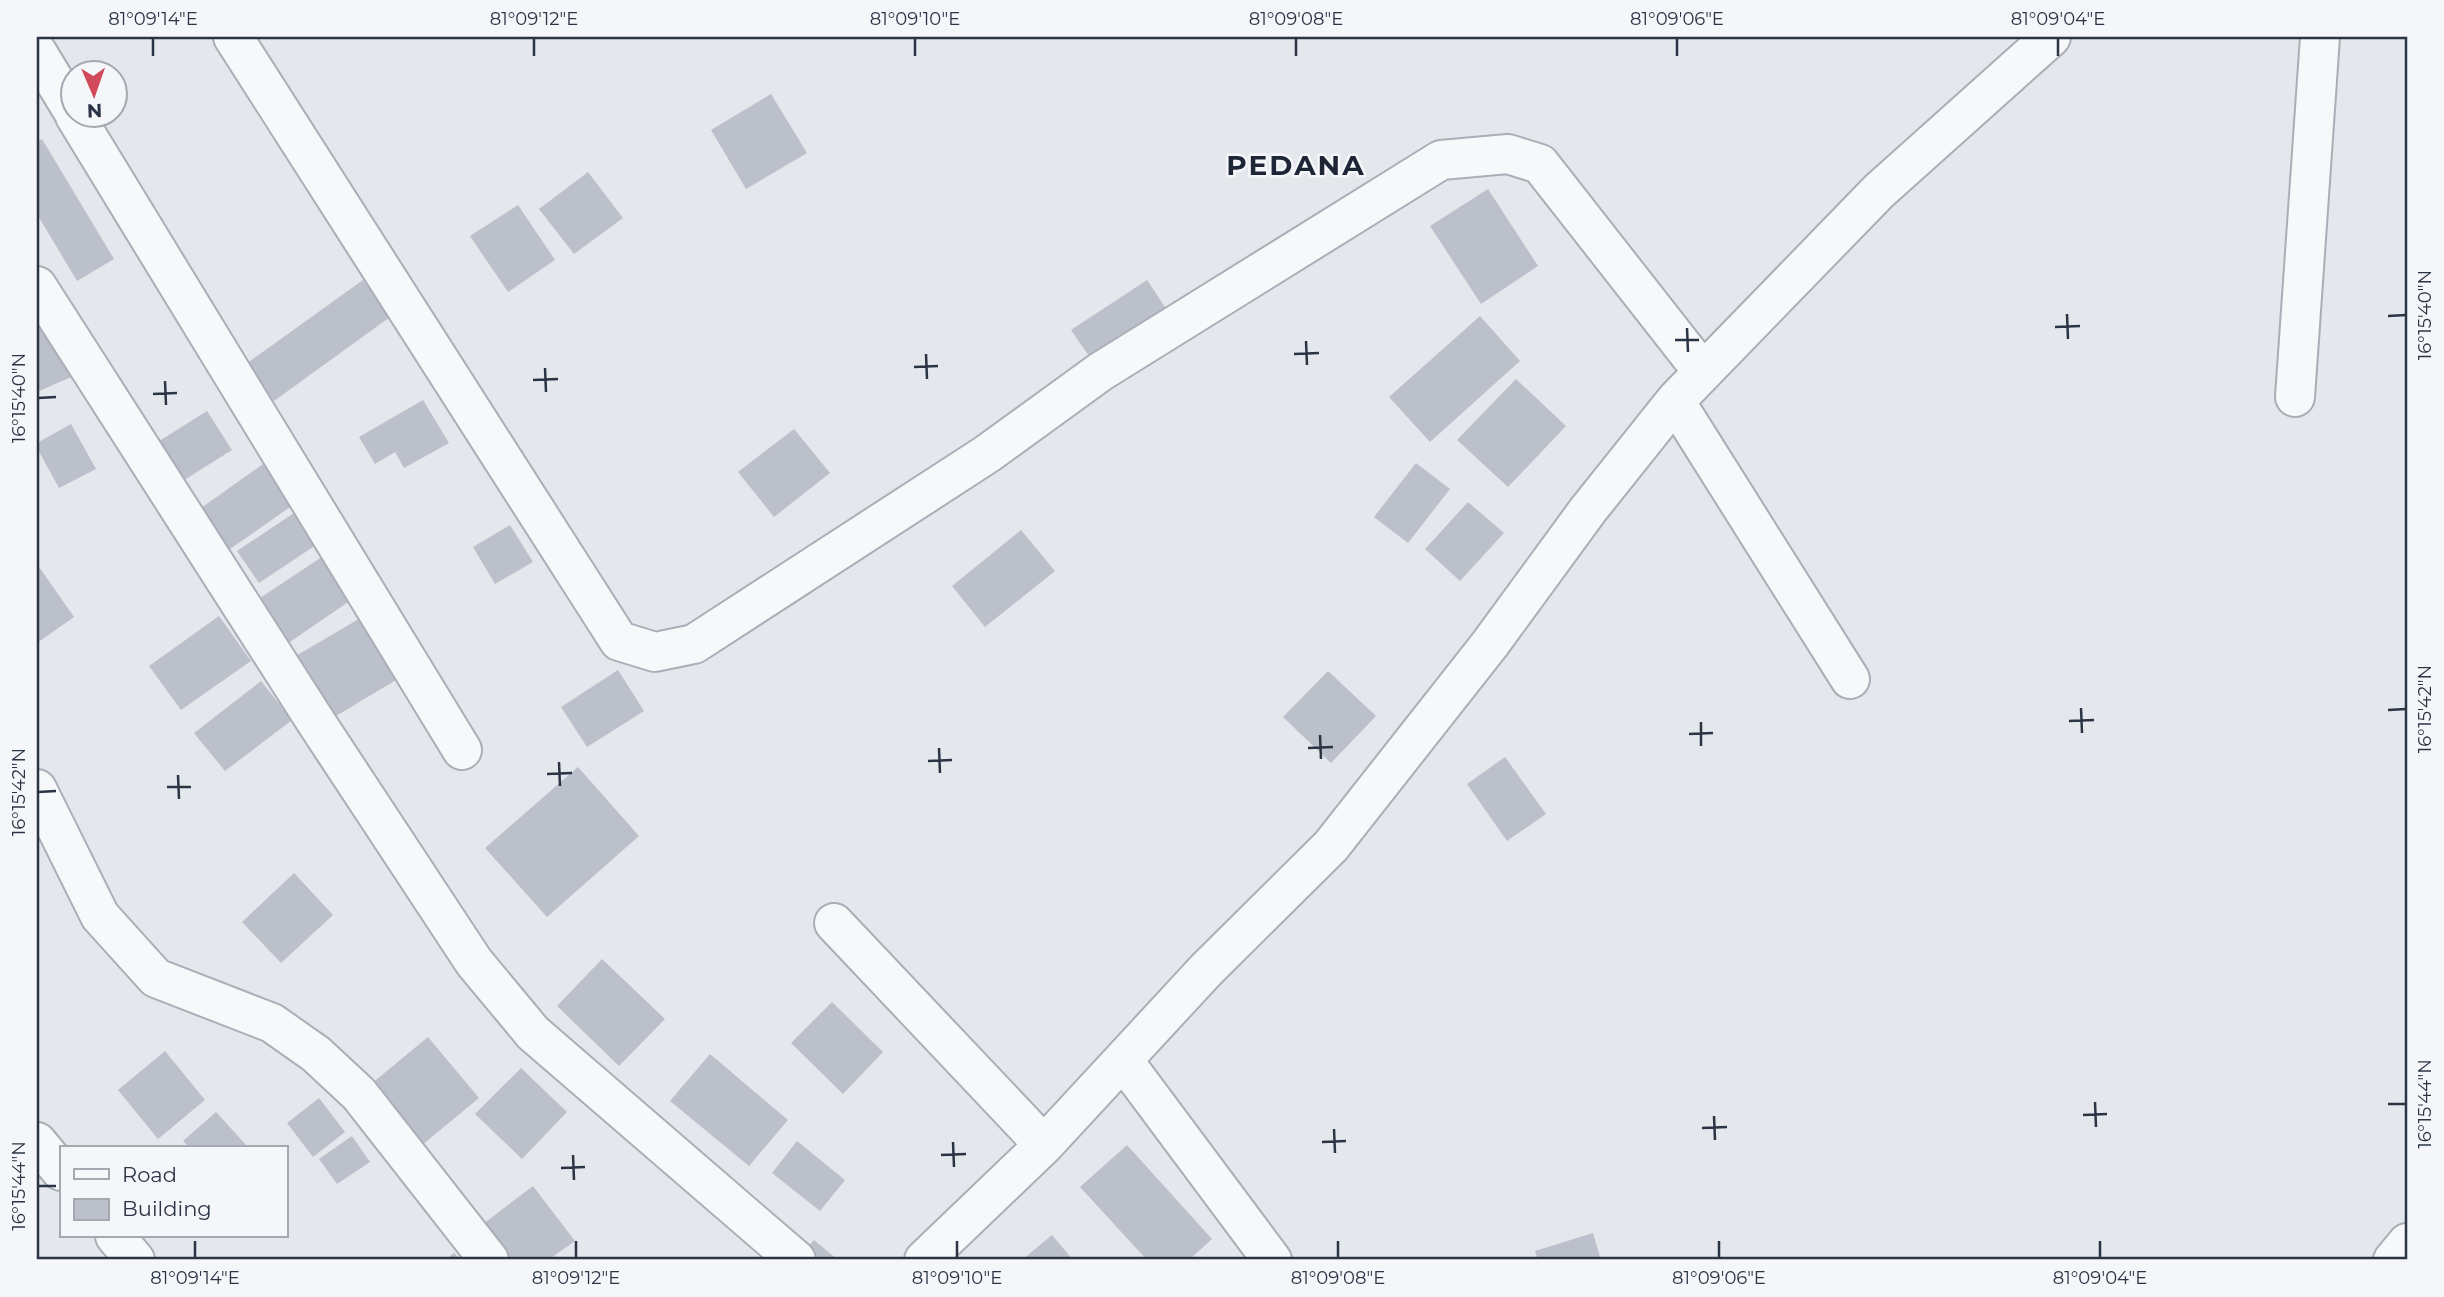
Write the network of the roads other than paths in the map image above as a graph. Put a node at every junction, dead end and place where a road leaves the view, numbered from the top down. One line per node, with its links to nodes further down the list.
1 (233, 37): 8 (street)
2 (2051, 37): 8 (street)
3 (2320, 37): 9 (street)
4 (37, 52): 5 (street)
5 (60, 91)
6 (84, 130): 12 (street)
7 (37, 286): 23 (street)
8 (1703, 372): 10 (street)
9 (2295, 397)
10 (1675, 401): 11 (street); 15 (street)
11 (1850, 678)
12 (462, 750)
13 (37, 789): 22 (street)
14 (834, 923): 17 (street)
15 (1123, 1060): 17 (street); 25 (street)
16 (37, 1142): 18 (street)
17 (1044, 1145): 24 (street)
18 (60, 1170)
19 (117, 1238): 21 (street)
20 (2407, 1243): 26 (street)
21 (135, 1260)
22 (489, 1260)
23 (796, 1260)
24 (924, 1260)
25 (1272, 1260)
26 (2393, 1260)

